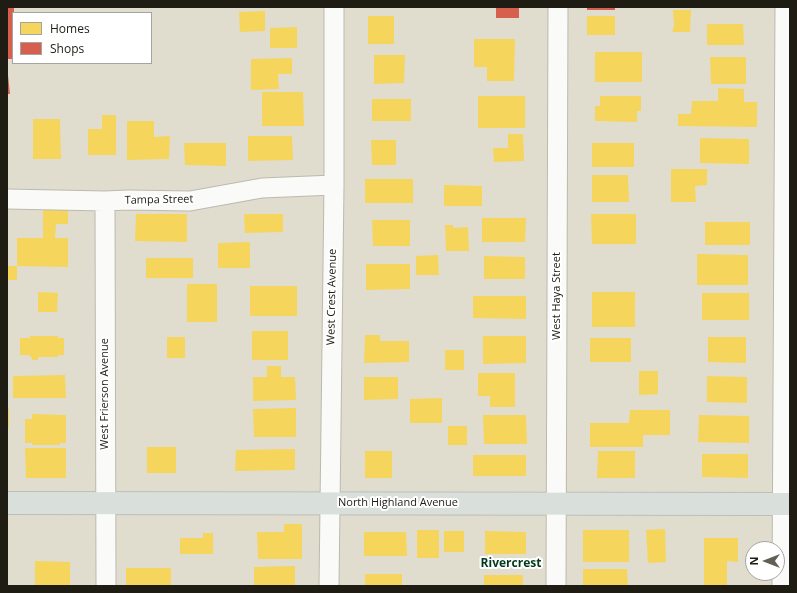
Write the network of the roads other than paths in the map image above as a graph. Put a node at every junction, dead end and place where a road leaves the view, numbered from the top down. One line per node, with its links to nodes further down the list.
1 (334, 7): 4 (street, West Crest Avenue)
2 (558, 7): 10 (street, West Haya Street)
3 (785, 7): 11 (street)
4 (334, 185): 6 (street, Tampa Street); 8 (street, West Crest Avenue)
5 (7, 199): 6 (street, Tampa Street)
6 (105, 201): 9 (street, West Frierson Avenue)
7 (7, 503): 9 (main road, North Highland Avenue)
8 (330, 503): 9 (main road, North Highland Avenue); 10 (main road, North Highland Avenue); 13 (street, West Crest Avenue)
9 (106, 504): 12 (street, West Frierson Avenue)
10 (556, 504): 11 (main road, North Highland Avenue); 14 (street, West Haya Street)
11 (786, 504): 15 (street)
12 (106, 586)
13 (329, 586)
14 (556, 586)
15 (782, 586)

